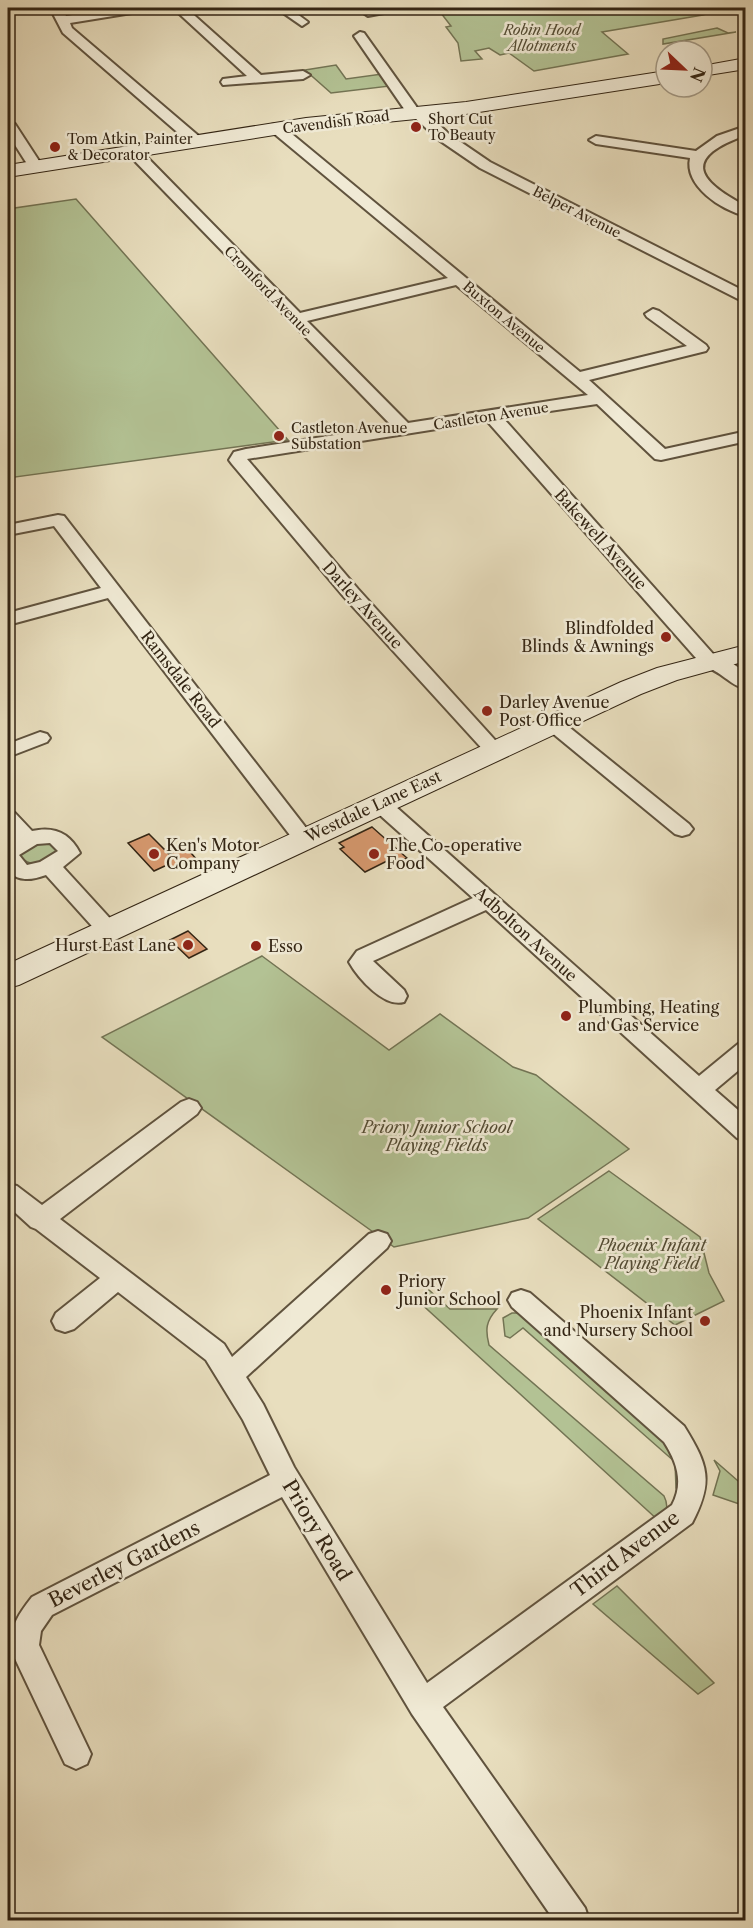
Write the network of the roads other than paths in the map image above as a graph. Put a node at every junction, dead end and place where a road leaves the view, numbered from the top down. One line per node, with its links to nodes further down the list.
1 (56, 8): 5 (street)
2 (138, 8): 5 (street)
3 (179, 8): 11 (street)
4 (282, 8): 6 (street)
5 (61, 21): 19 (street)
6 (302, 22)
7 (360, 36): 14 (street, Belper Avenue)
8 (746, 63): 9 (street)
9 (714, 69)
10 (303, 75): 11 (street)
11 (258, 79): 13 (street)
12 (654, 79): 14 (street, Cavendish Road)
13 (228, 82)
14 (416, 113): 16 (street, Cavendish Road); 26 (street, Belper Avenue)
15 (8, 124): 22 (street)
16 (276, 128): 19 (street, Cavendish Road); 25 (street, Buxton Avenue)
17 (746, 130): 21 (street)
18 (596, 140): 21 (street)
19 (196, 141): 20 (street, Cavendish Road)
20 (134, 152): 22 (street, Cavendish Road); 28 (street, Cromford Avenue)
21 (698, 155): 24 (street)
22 (36, 166): 23 (street, Cavendish Road)
23 (8, 171)
24 (746, 212)
25 (460, 280): 28 (street); 29 (street, Buxton Avenue)
26 (746, 298)
27 (653, 314): 29 (street)
28 (295, 319): 32 (street, Cromford Avenue)
29 (577, 378): 30 (street, Buxton Avenue)
30 (601, 398): 31 (street, Castleton Avenue); 33 (street, Buxton Avenue)
31 (492, 416): 32 (street, Castleton Avenue); 39 (street, Bakewell Avenue)
32 (404, 429): 34 (street, Castleton Avenue)
33 (746, 439)
34 (240, 456): 43 (street, Darley Avenue)
35 (8, 530): 36 (street, Ramsdale Road)
36 (113, 591): 37 (street); 48 (street, Ramsdale Road)
37 (8, 619)
38 (746, 652): 39 (street, Westdale Lane East)
39 (712, 661): 40 (street, Bakewell Avenue); 41 (street, Westdale Lane East)
40 (746, 683)
41 (552, 723): 43 (street, Westdale Lane East); 47 (street)
42 (40, 738): 44 (street)
43 (494, 750): 45 (street, Westdale Lane East)
44 (8, 751)
45 (379, 803): 48 (street, Westdale Lane East); 52 (street, Adbolton Avenue)
46 (8, 818): 49 (street)
47 (682, 829)
48 (303, 838): 53 (street, Westdale Lane East)
49 (28, 840): 50 (street); 51 (street)
50 (8, 854): 51 (street)
51 (50, 865): 53 (street)
52 (489, 900): 55 (street); 57 (street, Adbolton Avenue)
53 (108, 930): 54 (street, Westdale Lane East)
54 (8, 977)
55 (396, 996)
56 (746, 1050): 57 (street)
57 (699, 1090): 59 (street, Adbolton Avenue)
58 (189, 1108): 61 (street)
59 (746, 1132)
60 (8, 1193): 61 (street, Priory Road)
61 (40, 1220): 63 (street, Priory Road)
62 (378, 1241): 66 (street)
63 (117, 1278): 65 (street); 66 (street, Priory Road)
64 (521, 1300): 68 (street, Third Avenue)
65 (65, 1321)
66 (231, 1374): 67 (street, Priory Road)
67 (284, 1476): 68 (street, Priory Road); 69 (street, Beverley Gardens)
68 (423, 1704): 70 (street, Priory Road)
69 (76, 1754)
70 (573, 1920)

